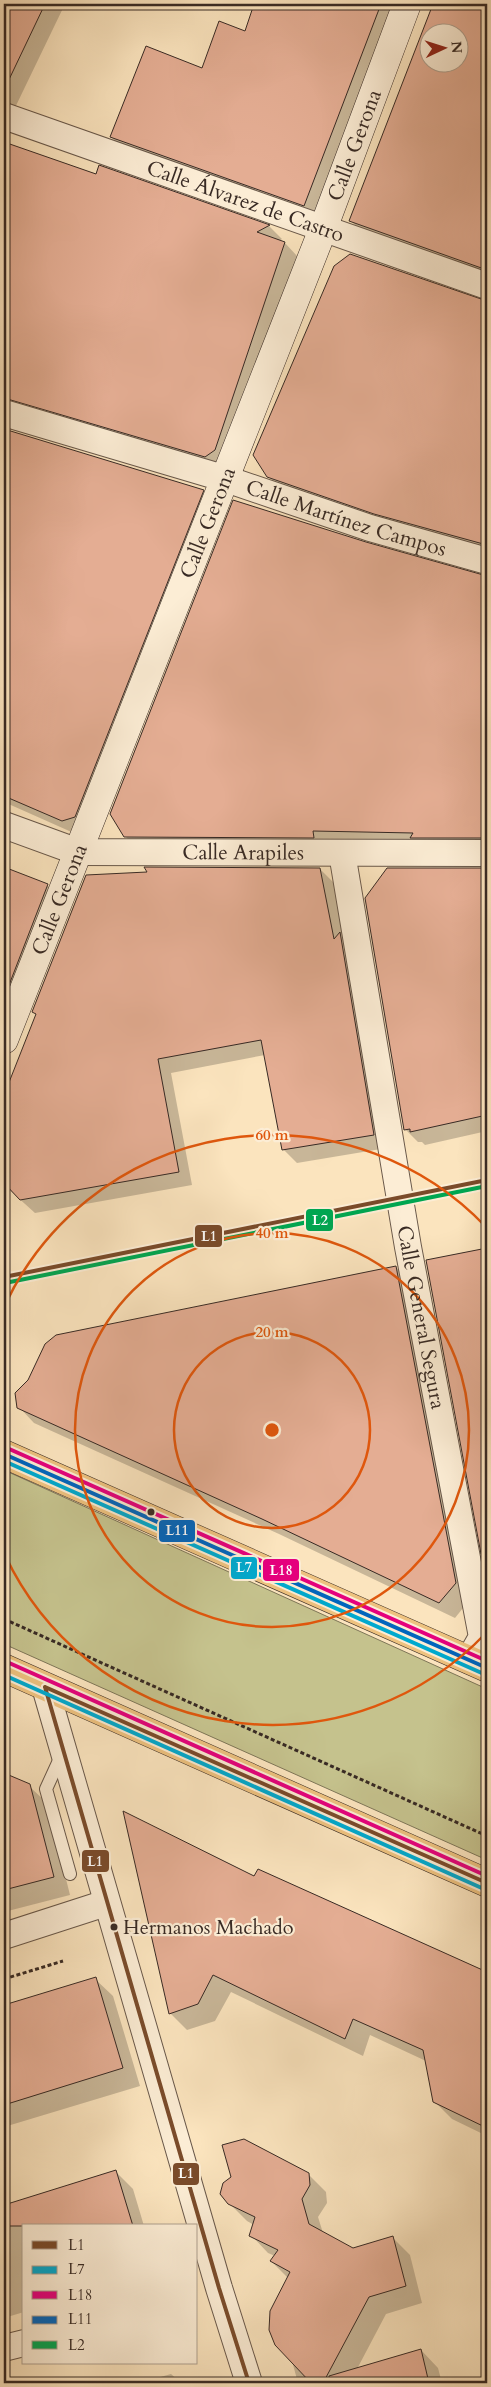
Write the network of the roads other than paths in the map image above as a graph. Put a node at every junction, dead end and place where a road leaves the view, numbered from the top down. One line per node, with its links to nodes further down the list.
1 (407, 4): 3 (street, Calle Gerona)
2 (4, 116): 3 (street, Calle Álvarez de Castro)
3 (323, 229): 4 (street, Calle Álvarez de Castro); 6 (street, Calle Gerona)
4 (487, 286)
5 (4, 413): 6 (street, Calle Martínez Campos)
6 (223, 478): 7 (street, Calle Martínez Campos); 9 (street, Calle Gerona)
7 (487, 561)
8 (4, 825): 9 (street, Calle Arapiles)
9 (78, 852): 10 (street, Calle Arapiles); 12 (street, Calle Gerona)
10 (342, 852): 11 (street, Calle Arapiles); 14 (street, Calle General Segura)
11 (487, 853)
12 (4, 1040)
13 (4, 1454): 14 (main road)
14 (481, 1650)
15 (4, 1668): 16 (main road)
16 (45, 1687): 17 (street); 19 (main road)
17 (62, 1754): 18 (lane); 20 (street)
18 (70, 1874)
19 (487, 1883)
20 (106, 1903): 21 (street); 22 (street)
21 (4, 1936)
22 (190, 2224)
23 (198, 2256): 24 (street)
24 (207, 2291): 27 (street)
25 (22, 2343): 26 (street)
26 (4, 2348)
27 (249, 2383)

